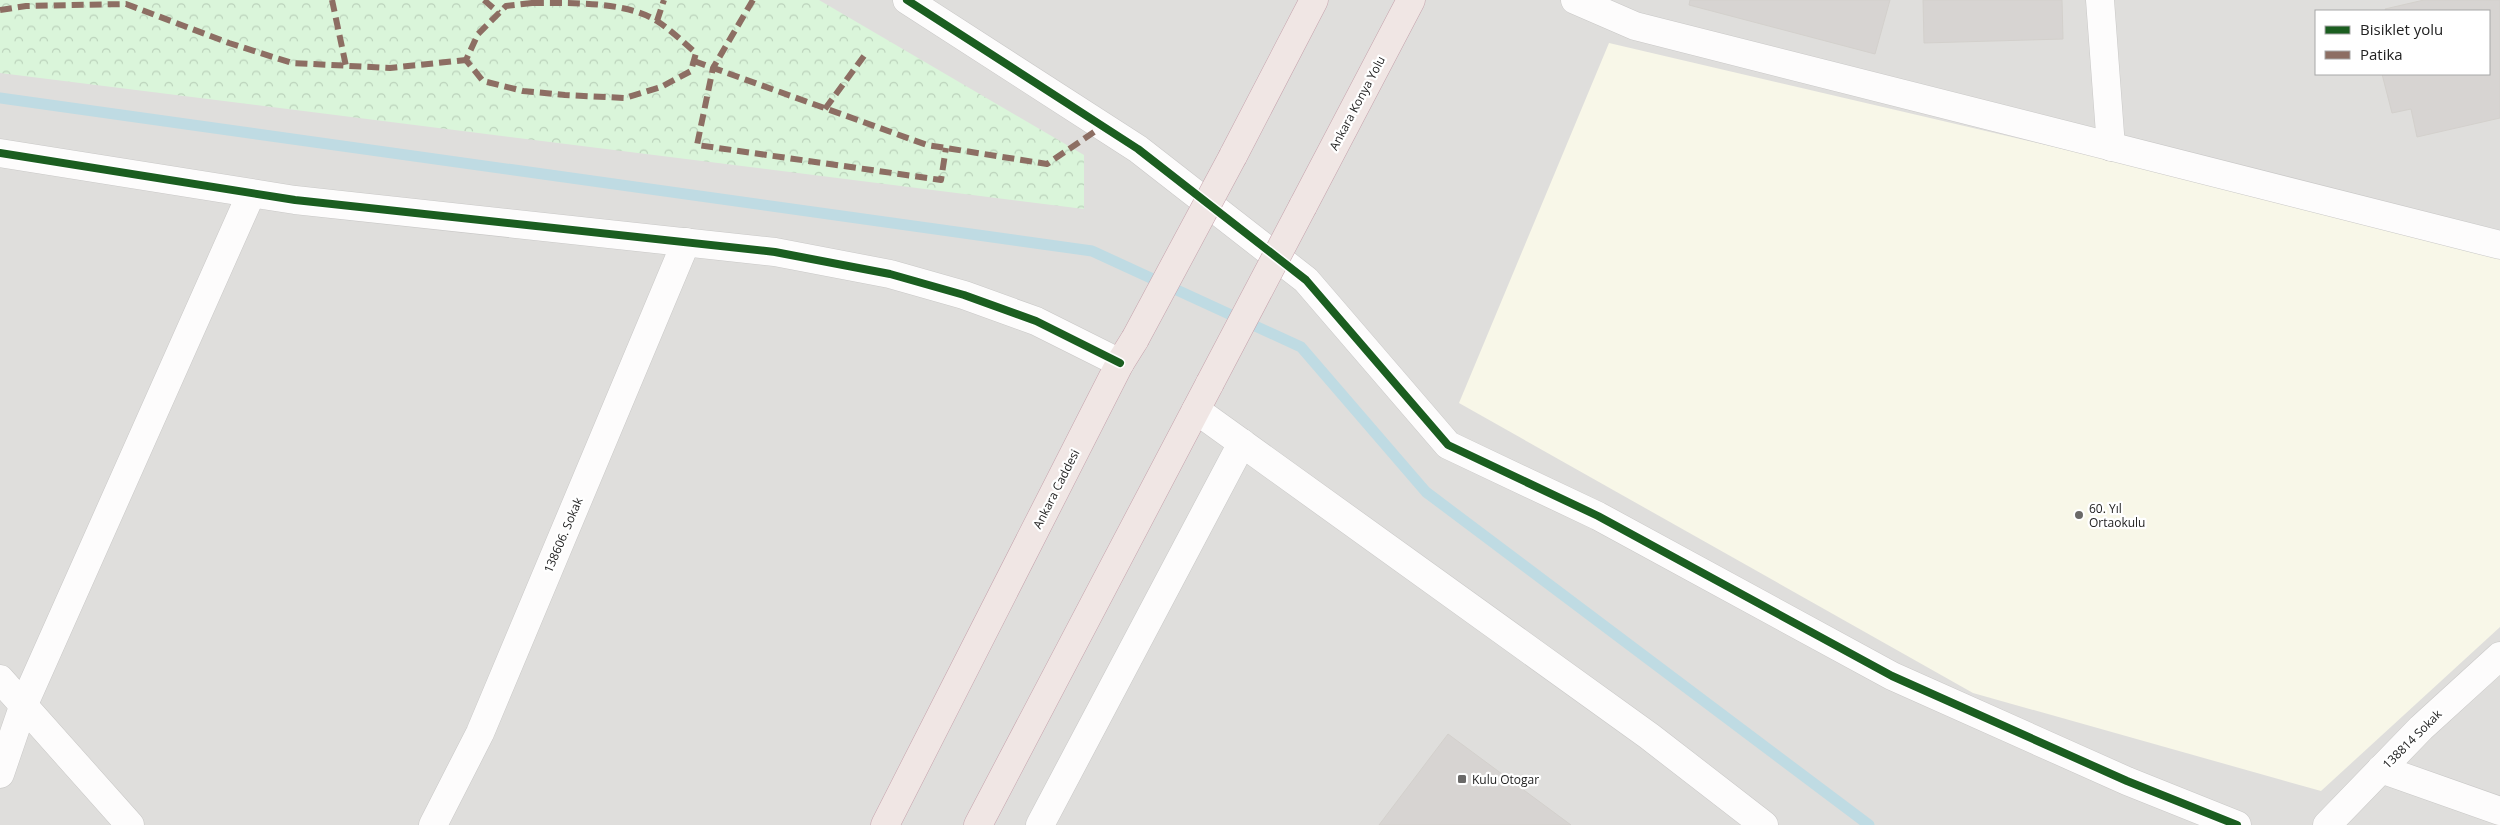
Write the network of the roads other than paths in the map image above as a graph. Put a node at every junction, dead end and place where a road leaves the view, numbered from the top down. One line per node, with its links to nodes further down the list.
1 (907, 0): 26 (street)
2 (1314, 0): 11 (highway, Ankara Caddesi, bridge)
3 (1411, 0): 12 (highway, Ankara Konya Yolu, bridge)
4 (1576, 0): 6 (street)
5 (2100, 0): 6 (street)
6 (2111, 147): 10 (street)
7 (0, 154): 8 (street)
8 (251, 194): 9 (street); 16 (street)
9 (686, 242): 11 (street); 21 (street, 138606. Sokak)
10 (2500, 245)
11 (1120, 363): 22 (highway, Ankara Caddesi)
12 (1196, 410): 13 (street); 23 (highway)
13 (1242, 443): 24 (street); 25 (street)
14 (2500, 656): 17 (street, 138814 Sokak)
15 (0, 679): 16 (street)
16 (24, 704): 18 (street); 20 (street)
17 (2381, 769): 19 (street); 27 (street, 138814 Sokak)
18 (0, 774)
19 (2500, 811)
20 (130, 825)
21 (433, 825)
22 (885, 825)
23 (978, 825)
24 (1040, 825)
25 (1764, 825)
26 (2237, 825)
27 (2327, 825)

